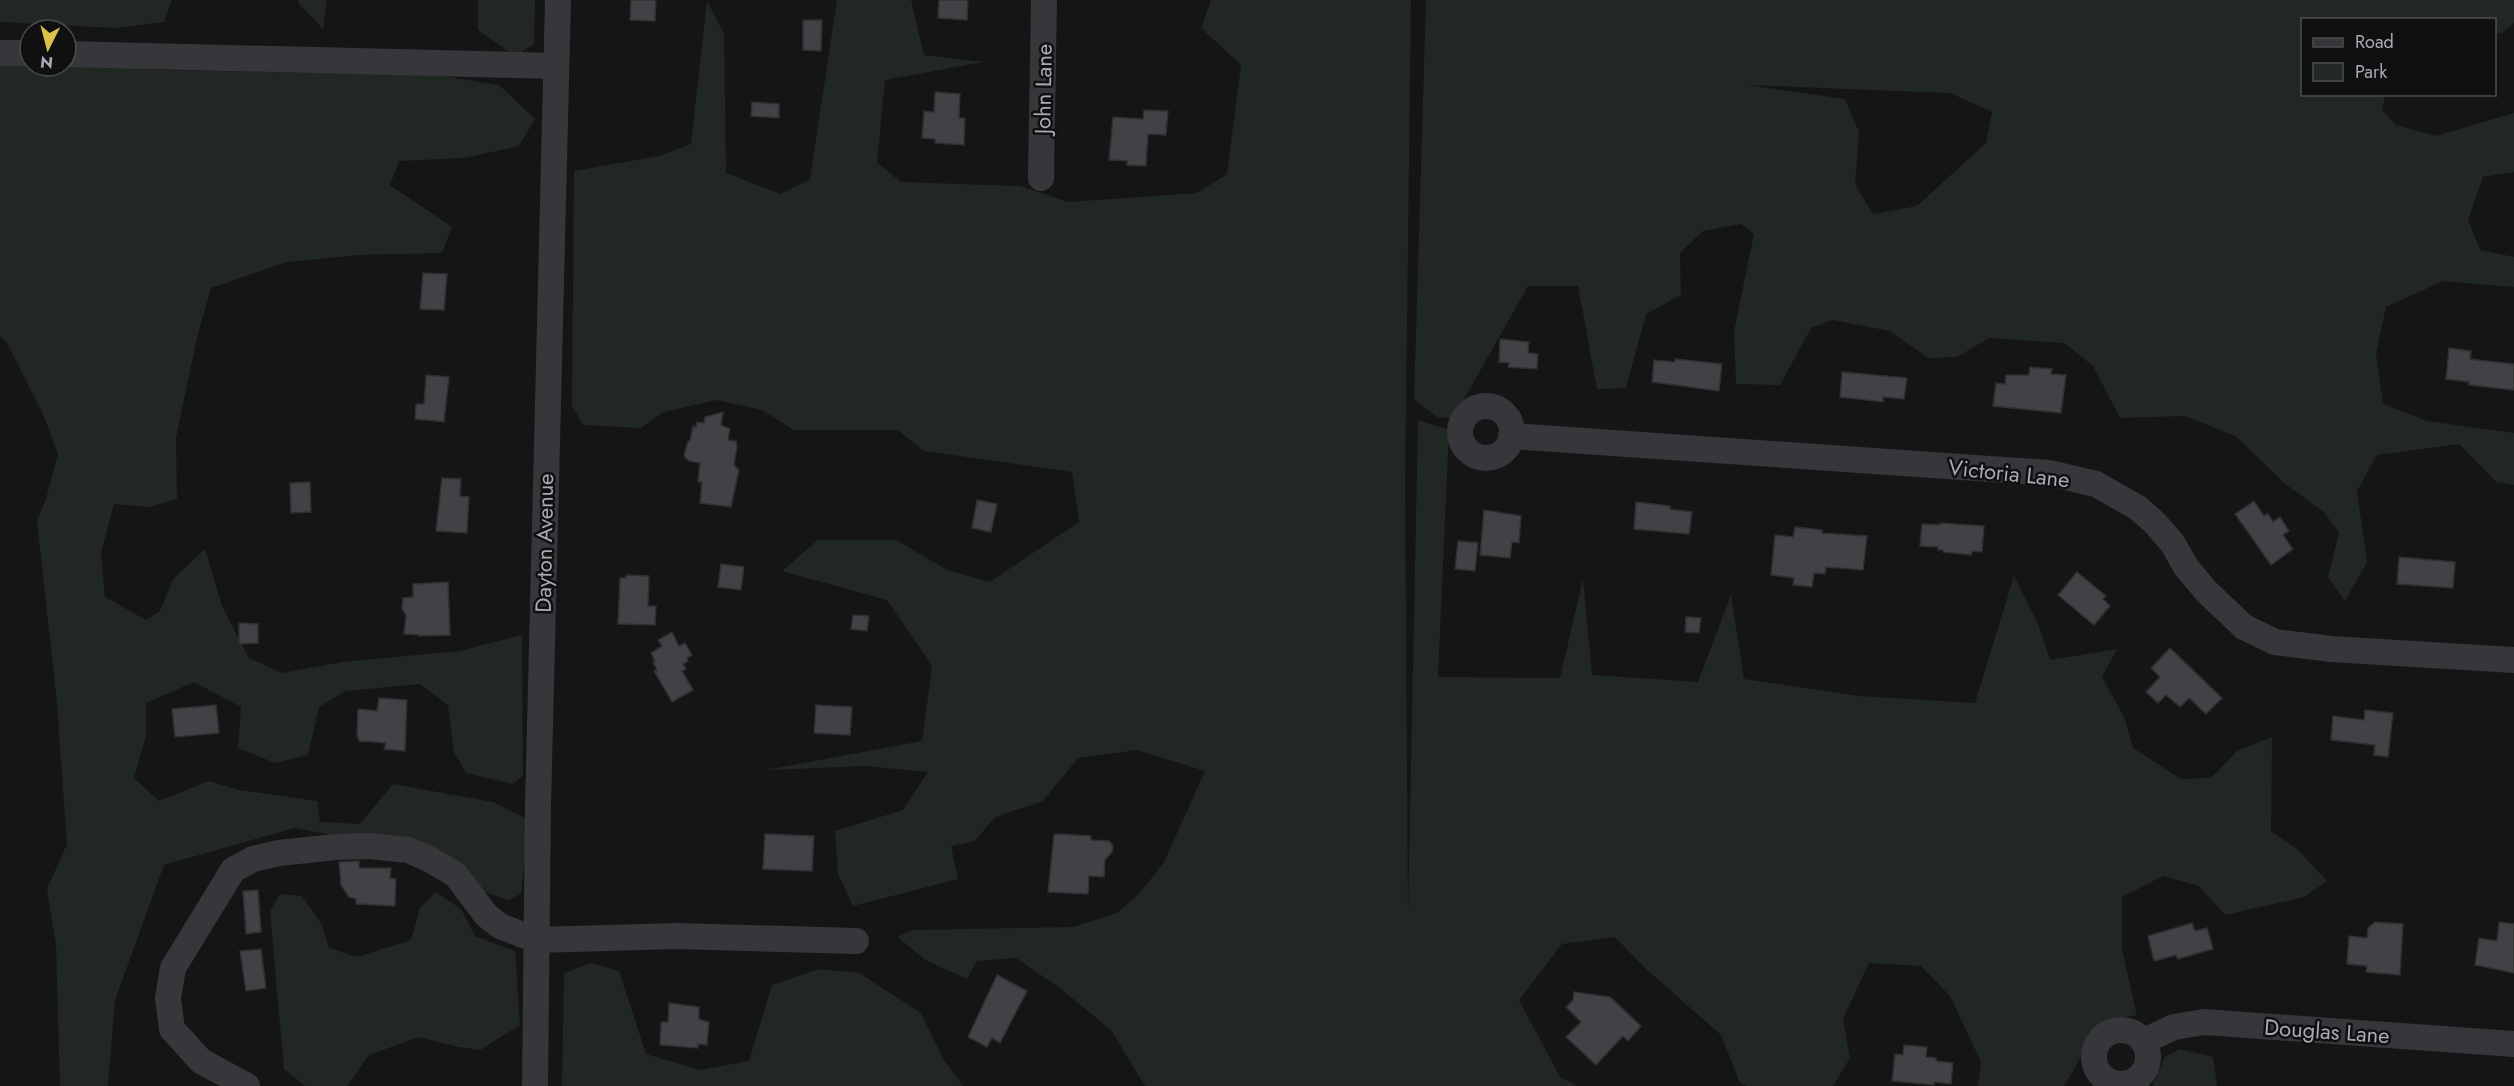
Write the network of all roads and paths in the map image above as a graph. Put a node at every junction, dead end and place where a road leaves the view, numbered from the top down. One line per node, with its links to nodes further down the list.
1 (558, 0): 6 (street, Dayton Avenue)
2 (1044, 0): 7 (street, John Lane)
3 (0, 53): 4 (street)
4 (18, 53)
5 (78, 54): 6 (street)
6 (556, 66): 10 (street, Dayton Avenue)
7 (1041, 178)
8 (1511, 436): 9 (street, Victoria Lane)
9 (2514, 660)
10 (536, 940): 11 (street); 15 (street); 16 (street, Dayton Avenue)
11 (856, 941)
12 (2144, 1041): 13 (street, Douglas Lane); 14 (street); 14 (street)
13 (2514, 1044)
14 (2102, 1083)
15 (247, 1086)
16 (535, 1086)

